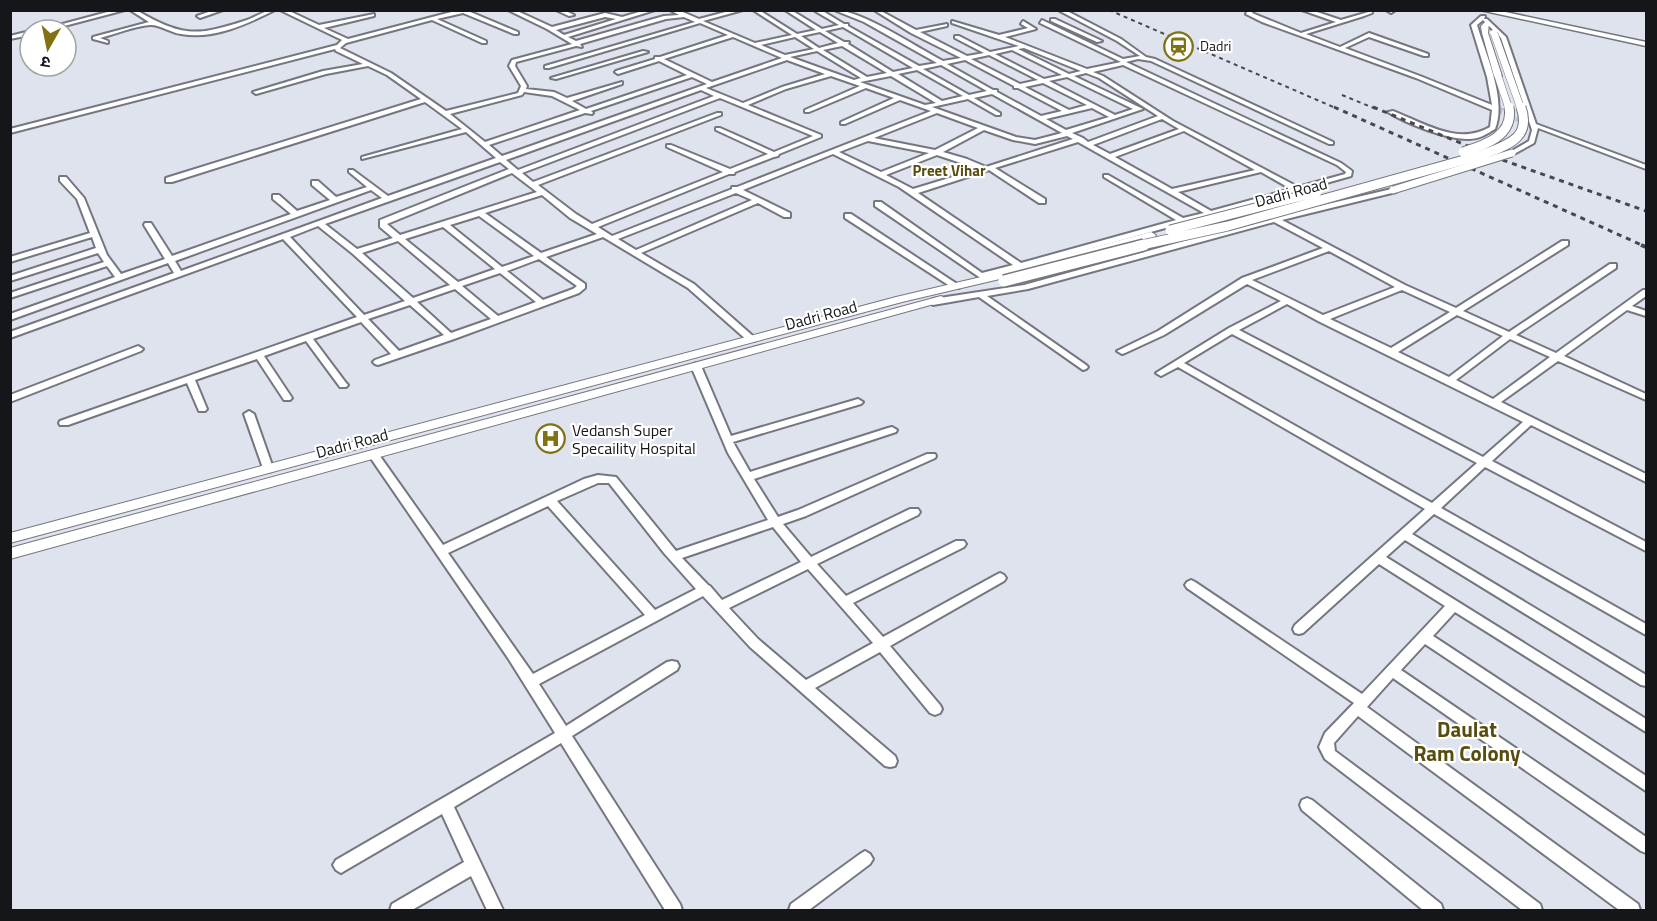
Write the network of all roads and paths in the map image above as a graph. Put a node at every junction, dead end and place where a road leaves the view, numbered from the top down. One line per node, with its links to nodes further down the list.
1 (123, 10): 34 (street)
2 (132, 10): 35 (street)
3 (222, 10): 27 (street)
4 (273, 10): 35 (street)
5 (282, 10): 43 (street)
6 (510, 10): 44 (street)
7 (653, 10): 32 (street)
8 (672, 10): 26 (street)
9 (696, 10): 26 (street)
10 (741, 10): 36 (street)
11 (755, 10): 50 (street)
12 (787, 10): 45 (street)
13 (836, 10): 30 (street)
14 (854, 10): 30 (street)
15 (1060, 10): 57 (street)
16 (1304, 10): 39 (street)
17 (1507, 10): 63 (main road)
18 (460, 11): 31 (street); 48 (street)
19 (562, 11): 25 (street)
20 (818, 11): 42 (street)
21 (877, 11): 29 (street); 30 (street)
22 (1250, 11): 49 (street)
23 (1370, 12): 39 (street)
24 (372, 15): 43 (street)
25 (571, 15)
26 (683, 15): 36 (street); 65 (street)
27 (200, 16)
28 (1484, 16): 63 (main road); 119 (street); 181 (street, bridge); 205 (street, Dadri Road, bridge); 216 (street, Dadri Road, bridge)
29 (887, 17): 30 (street); 46 (street)
30 (867, 18): 42 (street); 51 (street)
31 (433, 19): 59 (street); 62 (street)
32 (622, 20): 44 (street); 52 (street)
33 (1053, 20): 60 (street)
34 (78, 21)
35 (154, 22): 61 (street)
36 (698, 22): 53 (street); 64 (street)
37 (954, 22): 47 (street)
38 (1042, 22): 67 (street)
39 (1342, 22): 49 (street)
40 (1023, 23): 55 (street)
41 (945, 25): 46 (street)
42 (843, 26): 45 (street); 56 (street)
43 (319, 27): 59 (street)
44 (552, 29): 52 (street)
45 (821, 31): 50 (street); 66 (street)
46 (915, 31): 51 (street); 82 (street)
47 (983, 32): 55 (street); 72 (street)
48 (516, 33)
49 (1302, 34): 73 (street)
50 (797, 35): 58 (street); 74 (street)
51 (890, 35): 56 (street); 85 (street)
52 (565, 36): 65 (street)
53 (732, 36): 68 (street); 84 (street)
54 (957, 37): 78 (street)
55 (999, 37): 71 (street)
56 (865, 39): 66 (street); 89 (street)
57 (1115, 39): 60 (street); 83 (street)
58 (774, 40): 68 (street); 69 (street)
59 (346, 41): 70 (street)
60 (1099, 41): 67 (street)
61 (106, 42)
62 (484, 42)
63 (1647, 42)
64 (628, 43): 76 (street); 77 (street)
65 (577, 44): 76 (street); 104 (street)
66 (843, 44): 74 (street); 92 (street)
67 (1086, 44): 86 (street)
68 (753, 45): 81 (street)
69 (781, 45)
70 (339, 46): 87 (street); 138 (street)
71 (1025, 46): 72 (street); 90 (street)
72 (1012, 48): 78 (street); 95 (street)
73 (1341, 48): 80 (street); 119 (street)
74 (820, 49): 79 (street); 99 (street)
75 (788, 50): 79 (street)
76 (597, 52): 88 (street)
77 (645, 52): 84 (street); 96 (street)
78 (989, 53): 82 (street); 97 (street)
79 (795, 55): 81 (street)
80 (1426, 55)
81 (786, 58): 93 (street); 100 (street)
82 (966, 58): 85 (street); 101 (street)
83 (1147, 58): 86 (street); 142 (street)
84 (659, 59): 91 (street); 94 (street)
85 (941, 63): 89 (street); 107 (street)
86 (1121, 63): 90 (street); 165 (street)
87 (371, 64): 106 (street); 111 (street)
88 (547, 67)
89 (917, 68): 92 (street); 109 (street)
90 (1086, 71): 95 (street); 117 (street)
91 (618, 72)
92 (893, 73): 99 (street); 113 (street)
93 (830, 74): 99 (street); 114 (street)
94 (692, 75): 100 (street); 120 (street)
95 (1066, 75): 97 (street); 118 (street)
96 (554, 78)
97 (1043, 81): 101 (street); 115 (street)
98 (620, 83): 112 (street)
99 (866, 83): 110 (street); 121 (street)
100 (711, 84): 102 (street)
101 (1018, 86): 103 (street); 123 (street)
102 (700, 88): 108 (street); 131 (street)
103 (1010, 88)
104 (523, 90): 112 (street); 125 (street)
105 (1001, 90): 107 (street)
106 (256, 92)
107 (993, 92): 109 (street); 130 (street)
108 (720, 96): 114 (street); 155 (street)
109 (968, 97): 113 (street); 127 (street)
110 (900, 98): 116 (street); 132 (street)
111 (425, 100): 125 (street); 160 (street)
112 (568, 100): 120 (street)
113 (941, 104): 116 (street)
114 (743, 105): 147 (street)
115 (1093, 106): 123 (street); 128 (street)
116 (925, 107): 122 (street)
117 (1146, 107): 118 (street); 129 (street)
118 (1138, 109): 128 (street)
119 (1496, 109): 124 (street)
120 (587, 111): 131 (street); 143 (street)
121 (807, 111)
122 (937, 111): 134 (street); 140 (street)
123 (1068, 112): 130 (street)
124 (1391, 112)
125 (446, 113): 137 (street)
126 (719, 114): 162 (street)
127 (998, 114)
128 (1113, 116): 139 (street)
129 (1162, 117): 136 (street); 141 (street)
130 (1041, 118): 139 (street)
131 (606, 122): 150 (street)
132 (843, 123)
133 (1537, 126): 151 (street)
134 (983, 128): 139 (street); 146 (street)
135 (718, 129): 147 (street)
136 (1184, 129): 148 (street); 153 (street)
137 (467, 130): 143 (street); 149 (street)
138 (10, 131)
139 (1068, 132): 141 (street)
140 (870, 139): 145 (street); 146 (street)
141 (1085, 142): 148 (street); 152 (street)
142 (1331, 143)
143 (484, 146): 150 (street)
144 (669, 146): 156 (street)
145 (835, 153): 157 (street); 164 (street)
146 (936, 153): 152 (street); 157 (street)
147 (776, 155): 156 (street)
148 (1111, 156): 166 (street)
149 (363, 158)
150 (500, 159): 155 (street); 170 (street)
151 (1647, 168)
152 (987, 169): 167 (street); 173 (street)
153 (1262, 170): 165 (street); 166 (street)
154 (351, 171): 163 (street)
155 (515, 171): 162 (street); 190 (street)
156 (732, 173): 186 (street)
157 (880, 174): 167 (street)
158 (1106, 176): 182 (street)
159 (63, 179): 187 (street)
160 (169, 180)
161 (315, 183): 171 (street)
162 (532, 185): 168 (street)
163 (372, 187): 170 (street); 171 (street)
164 (735, 189): 172 (street); 189 (street)
165 (1299, 190): 175 (street)
166 (1173, 191): 178 (street)
167 (912, 192): 200 (street)
168 (542, 193): 177 (street); 186 (street)
169 (276, 197): 176 (street)
170 (387, 199): 183 (street)
171 (335, 200): 176 (street)
172 (757, 201): 179 (street); 195 (street)
173 (1042, 201)
174 (878, 204): 205 (street)
175 (1247, 204): 178 (street); 181 (street)
176 (296, 213): 197 (street)
177 (480, 213): 184 (street); 196 (street)
178 (1212, 213): 182 (street)
179 (787, 216)
180 (848, 216): 209 (street)
181 (1275, 219): 192 (street); 213 (street)
182 (1183, 221): 200 (street)
183 (319, 223): 188 (street); 194 (street)
184 (444, 224): 190 (street); 202 (street)
185 (148, 225): 197 (street)
186 (592, 227): 189 (street)
187 (95, 234): 193 (street); 198 (street)
188 (285, 236): 203 (street); 222 (street)
189 (608, 237): 195 (street); 196 (street)
190 (401, 238): 194 (street); 208 (street)
191 (1565, 243): 219 (street)
192 (1330, 248): 207 (street); 210 (street)
193 (101, 249): 199 (street); 206 (street)
194 (356, 252): 214 (street)
195 (635, 253): 231 (street)
196 (543, 256): 202 (street); 217 (street)
197 (169, 258): 203 (street); 204 (street)
198 (10, 260)
199 (108, 263): 204 (street); 212 (street)
200 (1019, 265): 205 (street)
201 (1613, 266): 228 (street)
202 (500, 271): 208 (street); 217 (street)
203 (179, 274): 226 (street)
204 (119, 277): 221 (street)
205 (983, 277): 209 (street, Dadri Road)
206 (10, 279)
207 (1245, 280): 215 (street); 233 (street)
208 (455, 286): 214 (street); 224 (street)
209 (956, 286): 231 (street, Dadri Road)
210 (1402, 286): 219 (street); 223 (street)
211 (1647, 292): 218 (street)
212 (10, 296)
213 (982, 296): 216 (street); 241 (street)
214 (412, 302): 222 (street); 229 (street)
215 (1285, 302): 223 (street); 225 (street)
216 (925, 303): 240 (street, Dadri Road)
217 (543, 304): 224 (street)
218 (1626, 307): 220 (street); 237 (street)
219 (1456, 312): 228 (street); 234 (street)
220 (1647, 314)
221 (11, 315): 226 (street)
222 (365, 318): 230 (street); 236 (street)
223 (1321, 319): 234 (street)
224 (498, 320): 229 (street)
225 (1233, 330): 239 (street); 259 (street)
226 (22, 332): 227 (street)
227 (10, 335)
228 (1510, 335): 237 (street); 244 (street)
229 (451, 337): 236 (street)
230 (308, 338): 235 (street); 245 (street)
231 (751, 339): 260 (street, Dadri Road)
232 (138, 349): 248 (street)
233 (1122, 351)
234 (1390, 353): 244 (street)
235 (259, 355): 243 (street); 247 (street)
236 (397, 355): 238 (street)
237 (1557, 357): 246 (street); 250 (street)
238 (378, 362)
239 (1178, 363): 242 (street); 264 (street)
240 (696, 366): 256 (street); 257 (street, Dadri Road)
241 (1083, 367)
242 (1161, 373)
243 (190, 379): 251 (street); 254 (street)
244 (1449, 381): 250 (street)
245 (343, 385)
246 (1647, 397)
247 (287, 398)
248 (10, 399)
249 (858, 402): 256 (street)
250 (1494, 403): 253 (street)
251 (202, 410)
252 (249, 414): 260 (street)
253 (1530, 421): 259 (street); 262 (street)
254 (64, 423)
255 (892, 430): 261 (street)
256 (728, 440): 261 (street)
257 (373, 454): 271 (street); 272 (street, Dadri Road)
258 (931, 456): 266 (street)
259 (1483, 461): 264 (street); 270 (street)
260 (268, 468): 268 (street, Dadri Road)
261 (747, 477): 266 (street)
262 (1647, 478)
263 (549, 500): 271 (street); 273 (street); 282 (street)
264 (1432, 508): 267 (street); 284 (street)
265 (914, 512): 275 (street)
266 (776, 523): 273 (street); 275 (street)
267 (1403, 534): 274 (street); 289 (street)
268 (10, 538)
269 (960, 544): 279 (street)
270 (1647, 548)
271 (441, 551): 290 (street)
272 (10, 554)
273 (675, 556): 278 (street)
274 (1377, 557): 280 (street); 283 (street)
275 (809, 563): 279 (street); 281 (street)
276 (1000, 578): 286 (street)
277 (1191, 585): 292 (street)
278 (706, 589): 281 (street); 282 (street)
279 (844, 602): 286 (street)
280 (1454, 605): 285 (street); 294 (street)
281 (722, 606): 291 (street)
282 (654, 616): 290 (street)
283 (1299, 629)
284 (1647, 630)
285 (1424, 637): 288 (street); 297 (street)
286 (882, 645): 291 (street); 293 (street)
287 (672, 666): 295 (street)
288 (1393, 671): 292 (street); 300 (street)
289 (1647, 681)
290 (530, 682): 295 (street)
291 (804, 688): 296 (street)
292 (1360, 705): 309 (street); 310 (street)
293 (935, 709)
294 (1647, 726)
295 (563, 735): 298 (street); 306 (street)
296 (890, 761)
297 (1647, 784)
298 (445, 804): 302 (street); 303 (street)
299 (1307, 805): 308 (street)
300 (1647, 846)
301 (866, 859): 307 (street)
302 (341, 865)
303 (474, 865): 304 (street); 305 (street)
304 (398, 910)
305 (495, 910)
306 (674, 910)
307 (797, 910)
308 (1435, 910)
309 (1534, 910)
310 (1632, 910)

